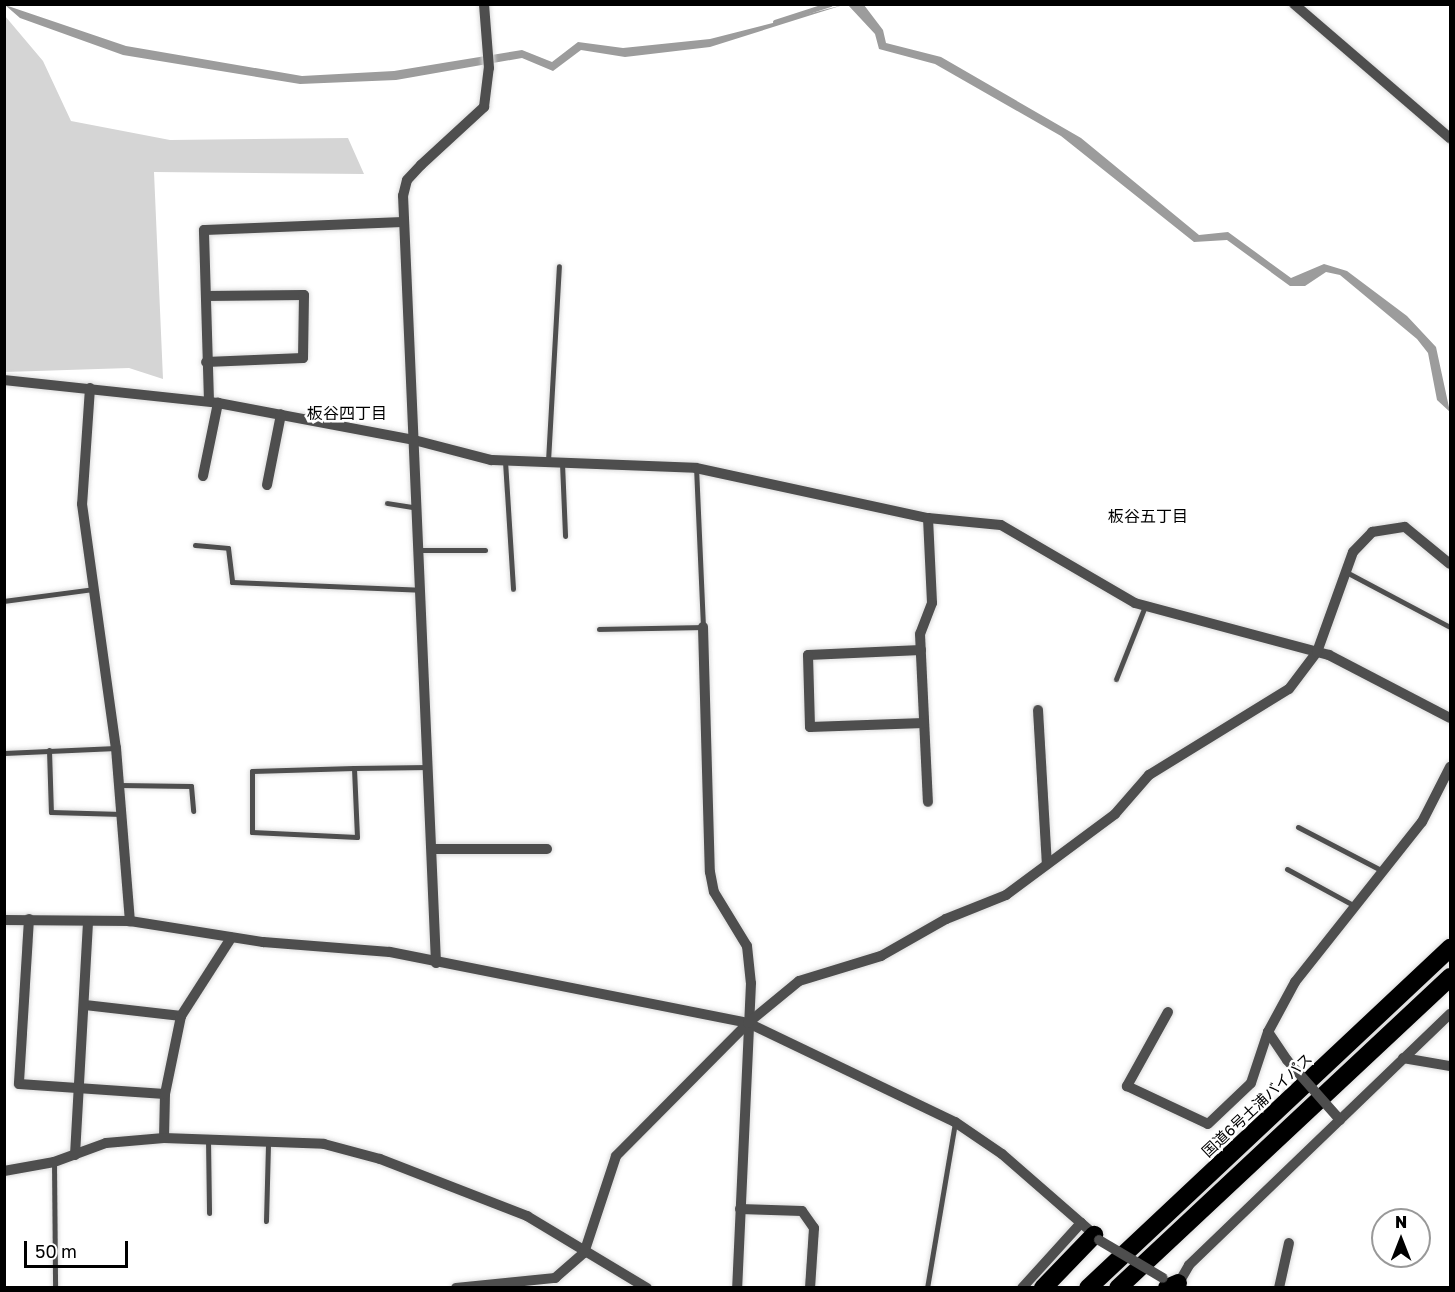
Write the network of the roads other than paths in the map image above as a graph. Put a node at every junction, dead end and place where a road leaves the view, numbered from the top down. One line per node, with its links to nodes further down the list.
1 (484, 4): 4 (street)
2 (1294, 4): 3 (street)
3 (1450, 138)
4 (404, 222): 6 (street); 12 (street)
5 (560, 266): 14 (lane)
6 (206, 296): 7 (street); 7 (street)
7 (206, 362): 10 (street)
8 (4, 380): 9 (street)
9 (90, 388): 10 (street); 28 (street)
10 (213, 402): 11 (street); 17 (street)
11 (281, 414): 12 (street); 18 (street)
12 (414, 440): 13 (street); 20 (street)
13 (505, 461): 14 (street); 29 (lane)
14 (548, 461): 15 (street)
15 (562, 461): 16 (street); 22 (lane)
16 (696, 468): 21 (street); 33 (lane)
17 (203, 476)
18 (267, 485)
19 (387, 503): 20 (lane)
20 (418, 508): 24 (street)
21 (928, 518): 32 (street); 36 (street)
22 (566, 536)
23 (195, 545): 30 (lane)
24 (420, 550): 25 (lane); 30 (street)
25 (485, 550)
26 (1450, 564): 27 (street)
27 (1344, 572): 34 (lane); 37 (street)
28 (94, 589): 31 (lane); 42 (street)
29 (513, 589)
30 (423, 590): 45 (street)
31 (4, 601)
32 (1146, 606): 37 (street); 38 (lane)
33 (703, 627): 35 (lane); 71 (street)
34 (1450, 627)
35 (599, 629)
36 (921, 650): 41 (street); 41 (street)
37 (1317, 652): 40 (street); 55 (street)
38 (1116, 679)
39 (1038, 710): 55 (street)
40 (1450, 718)
41 (924, 723): 49 (street)
42 (116, 748): 43 (lane); 48 (street)
43 (49, 750): 44 (lane); 51 (lane)
44 (4, 753)
45 (429, 767): 47 (lane); 53 (street)
46 (1450, 767): 57 (street)
47 (354, 768): 47 (lane)
48 (119, 785): 50 (lane); 51 (street)
49 (928, 802)
50 (194, 812)
51 (123, 814): 62 (street)
52 (1298, 827): 57 (lane)
53 (432, 849): 54 (street); 65 (street)
54 (547, 849)
55 (1047, 864): 71 (street)
56 (1287, 870): 58 (lane)
57 (1384, 871): 58 (street)
58 (1353, 905): 72 (street)
59 (4, 920): 60 (street)
60 (29, 920): 61 (street); 75 (street)
61 (88, 921): 62 (street); 67 (street)
62 (130, 921): 63 (street)
63 (231, 938): 65 (street); 70 (street)
64 (1450, 948): 100 (highway, 国道6号土浦バイパス)
65 (436, 963): 71 (street)
66 (1450, 977): 101 (highway)
67 (85, 1005): 70 (street); 75 (street)
68 (1168, 1012): 72 (street)
69 (1450, 1014): 73 (street)
70 (181, 1016): 76 (street)
71 (748, 1023): 78 (street); 85 (street); 90 (street)
72 (1268, 1032): 77 (street, bridge)
73 (1403, 1058): 74 (street); 77 (street)
74 (1450, 1066)
75 (81, 1088): 76 (street); 82 (street)
76 (165, 1094): 80 (street)
77 (1340, 1120): 91 (street)
78 (955, 1122): 88 (street); 97 (lane)
79 (208, 1137): 80 (street); 81 (street); 86 (lane)
80 (164, 1138): 82 (street)
81 (268, 1141): 87 (lane); 90 (street)
82 (75, 1155): 83 (street)
83 (54, 1162): 84 (street); 92 (lane)
84 (4, 1171)
85 (740, 1209): 95 (street); 96 (street)
86 (209, 1213)
87 (266, 1221)
88 (1091, 1233): 91 (street, bridge); 98 (street); 99 (highway)
89 (1289, 1243): 102 (street)
90 (584, 1253): 93 (street); 94 (street)
91 (1175, 1285)
92 (55, 1287)
93 (456, 1287)
94 (647, 1287)
95 (737, 1287)
96 (810, 1287)
97 (927, 1287)
98 (1022, 1287)
99 (1043, 1287)
100 (1088, 1287)
101 (1118, 1287)
102 (1279, 1287)

